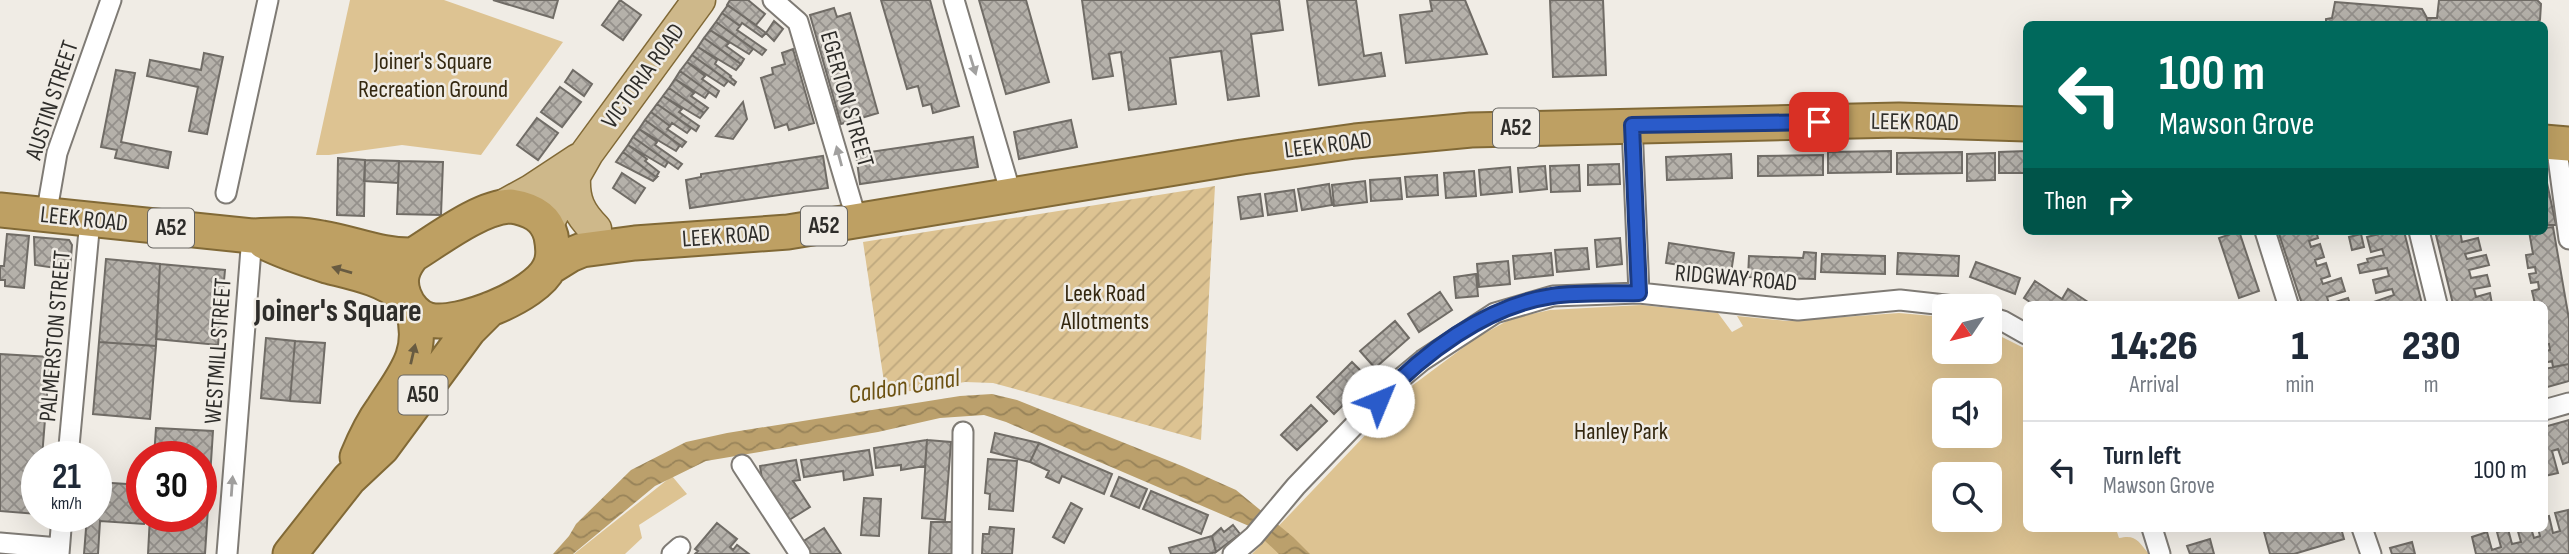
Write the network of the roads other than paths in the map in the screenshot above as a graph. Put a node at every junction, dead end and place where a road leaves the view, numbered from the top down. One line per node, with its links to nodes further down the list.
1 (111, 0): 14 (street, AUSTIN STREET)
2 (268, 0): 10 (street)
3 (699, 0): 9 (main road, VICTORIA ROAD)
4 (773, 0): 16 (street, EGERTON STREET, one-way to 4)
5 (954, 0): 11 (street, one-way to 11)
6 (2023, 124): 7 (highway, LEEK ROAD / A52)
7 (1632, 125): 11 (highway, LEEK ROAD / A52); 26 (street)
8 (2557, 143): 22 (street)
9 (580, 165): 12 (main road, VICTORIA ROAD); 17 (main road, VICTORIA ROAD); 18 (main road)
10 (222, 179)
11 (1011, 194): 16 (highway, LEEK ROAD / A52)
12 (502, 206): 17 (highway, A52); 24 (highway)
13 (0, 210): 14 (highway, LEEK ROAD / A52)
14 (46, 216): 15 (highway, LEEK ROAD / A52)
15 (90, 220): 21 (highway, LEEK ROAD / A52); 37 (street, PALMERSTON STREET)
16 (857, 221): 23 (highway, LEEK ROAD / A52)
17 (547, 226): 18 (highway, LEEK ROAD / A52); 25 (highway)
18 (595, 229): 23 (highway, LEEK ROAD / A52)
19 (2267, 235): 27 (street)
20 (2420, 235): 28 (street)
21 (252, 236): 24 (highway, LEEK ROAD / A52); 29 (highway, LEEK ROAD / A52, one-way to 21); 45 (street, WESTMILL STREET, one-way to 21)
22 (2569, 239)
23 (635, 243): 25 (highway, LEEK ROAD / A52)
24 (413, 255): 29 (highway)
25 (549, 268): 31 (highway, A52)
26 (1639, 293): 30 (street, RIDGWAY ROAD); 49 (street, RIDGWAY ROAD)
27 (2287, 301)
28 (2436, 301)
29 (409, 304): 31 (highway, A52); 39 (highway, A50, one-way to 29)
30 (1932, 304)
31 (492, 308): 39 (highway, A50)
32 (2002, 321): 33 (street)
33 (2023, 332)
34 (2569, 403): 35 (street)
35 (2548, 409)
36 (963, 432): 48 (street)
37 (69, 441)
38 (742, 465): 47 (street)
39 (349, 479): 46 (highway, A50)
40 (61, 532): 44 (street)
41 (2153, 532): 50 (street)
42 (2363, 532): 51 (street)
43 (0, 543): 44 (street)
44 (59, 551)
45 (227, 554)
46 (290, 554)
47 (800, 554)
48 (962, 554)
49 (1233, 554)
50 (2160, 554)
51 (2371, 554)

